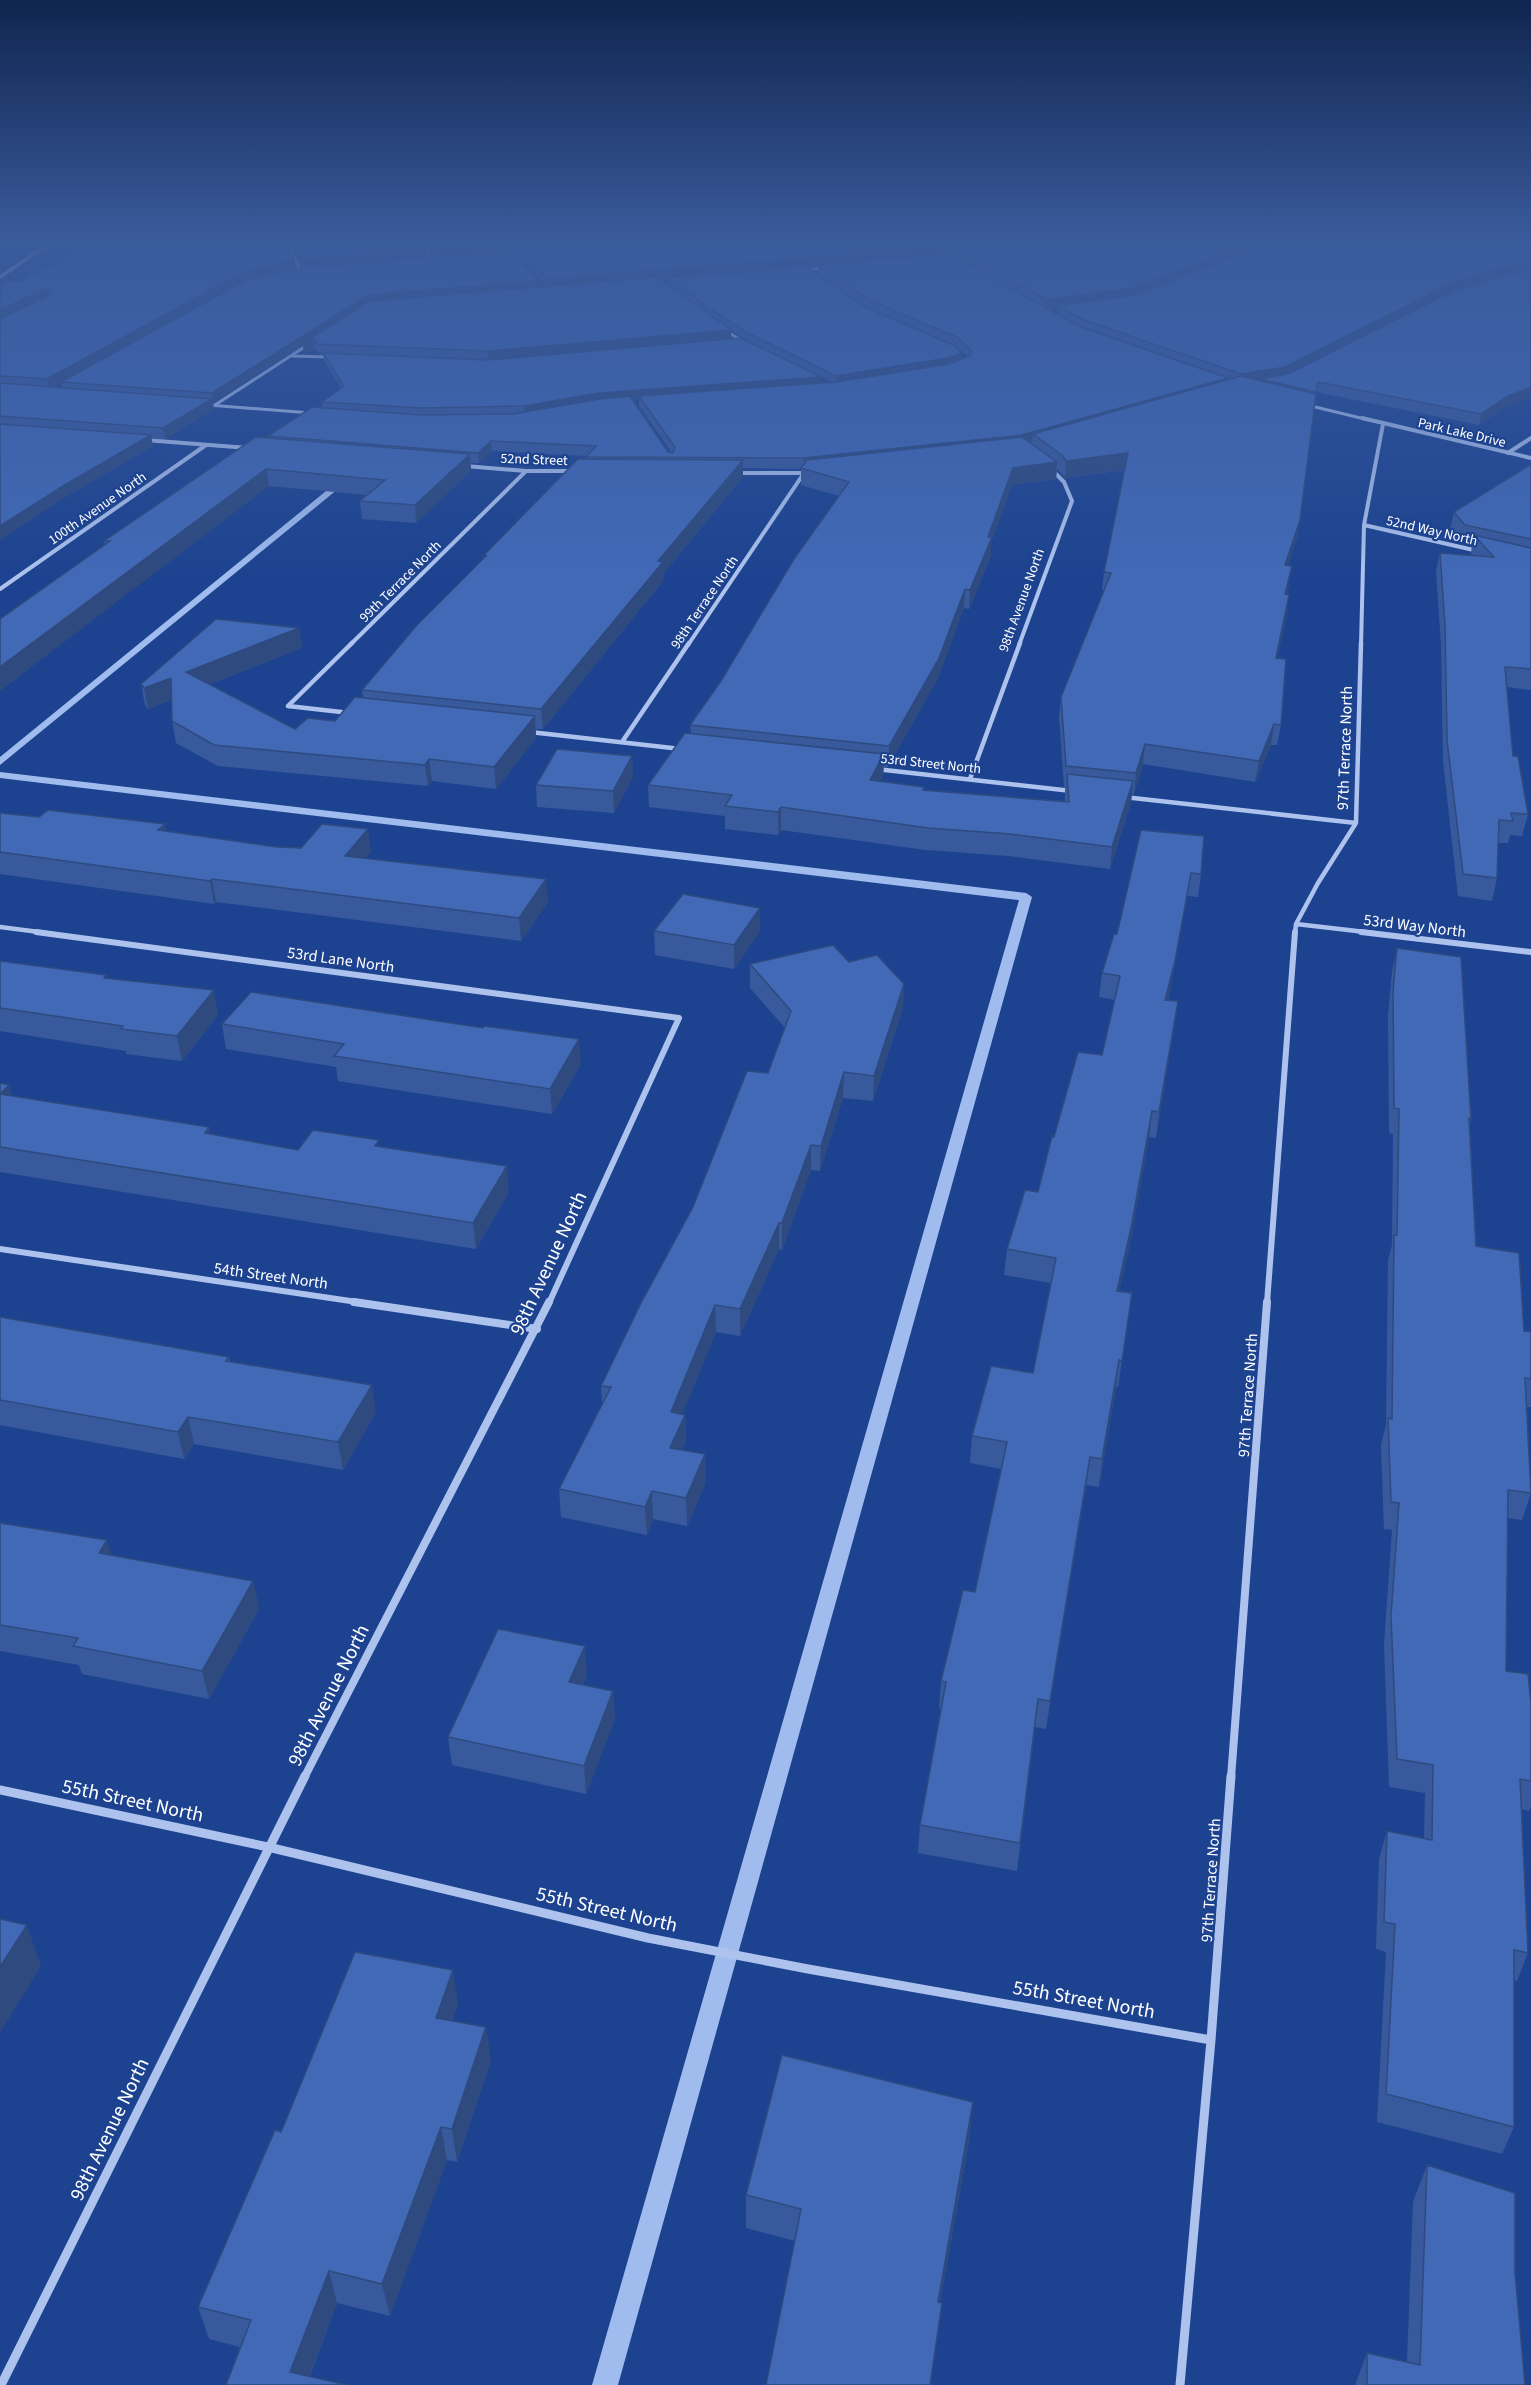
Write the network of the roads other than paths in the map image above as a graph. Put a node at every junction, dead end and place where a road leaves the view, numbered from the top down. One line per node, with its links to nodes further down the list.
1 (293, 354): 2 (street)
2 (290, 356): 3 (street); 6 (street)
3 (337, 358)
4 (1305, 404): 8 (street, Park Lake Drive)
5 (204, 405): 6 (street)
6 (215, 405): 7 (street)
7 (318, 413)
8 (1383, 424): 13 (street, Park Lake Drive); 22 (street, 97th Terrace North)
9 (1531, 438): 13 (street)
10 (138, 440): 11 (street)
11 (207, 445): 12 (street); 24 (street, 100th Avenue North)
12 (252, 448)
13 (1508, 453): 14 (street, Park Lake Drive)
14 (1531, 458)
15 (1042, 463): 30 (street, 98th Avenue North)
16 (457, 465): 17 (street, 52nd Street)
17 (526, 471): 18 (street, 52nd Street); 25 (street, 99th Terrace North)
18 (572, 471)
19 (816, 472): 21 (street)
20 (734, 473): 21 (street)
21 (804, 473): 27 (street, 98th Terrace North)
22 (1364, 525): 23 (street, 52nd Way North); 33 (street, 97th Terrace North)
23 (1486, 553)
24 (0, 589)
25 (356, 713)
26 (526, 732): 27 (street)
27 (622, 742): 28 (street)
28 (691, 750)
29 (866, 768): 30 (street, 53rd Street North)
30 (970, 779): 31 (street, 53rd Street North)
31 (1075, 791)
32 (1122, 796): 33 (street)
33 (1356, 823): 34 (street, 97th Terrace North)
34 (1296, 924): 36 (street, 53rd Way North); 42 (street, 97th Terrace North)
35 (0, 927): 37 (street, 53rd Lane North)
36 (1531, 952)
37 (678, 1018): 39 (street, 98th Avenue North)
38 (0, 1249): 39 (street, 54th Street North)
39 (537, 1329): 41 (street, 98th Avenue North)
40 (0, 1790): 41 (street, 55th Street North)
41 (268, 1847): 42 (street, 55th Street North); 43 (street, 98th Avenue North)
42 (1211, 2040): 44 (street, 97th Terrace North)
43 (1, 2385)
44 (1180, 2385)

